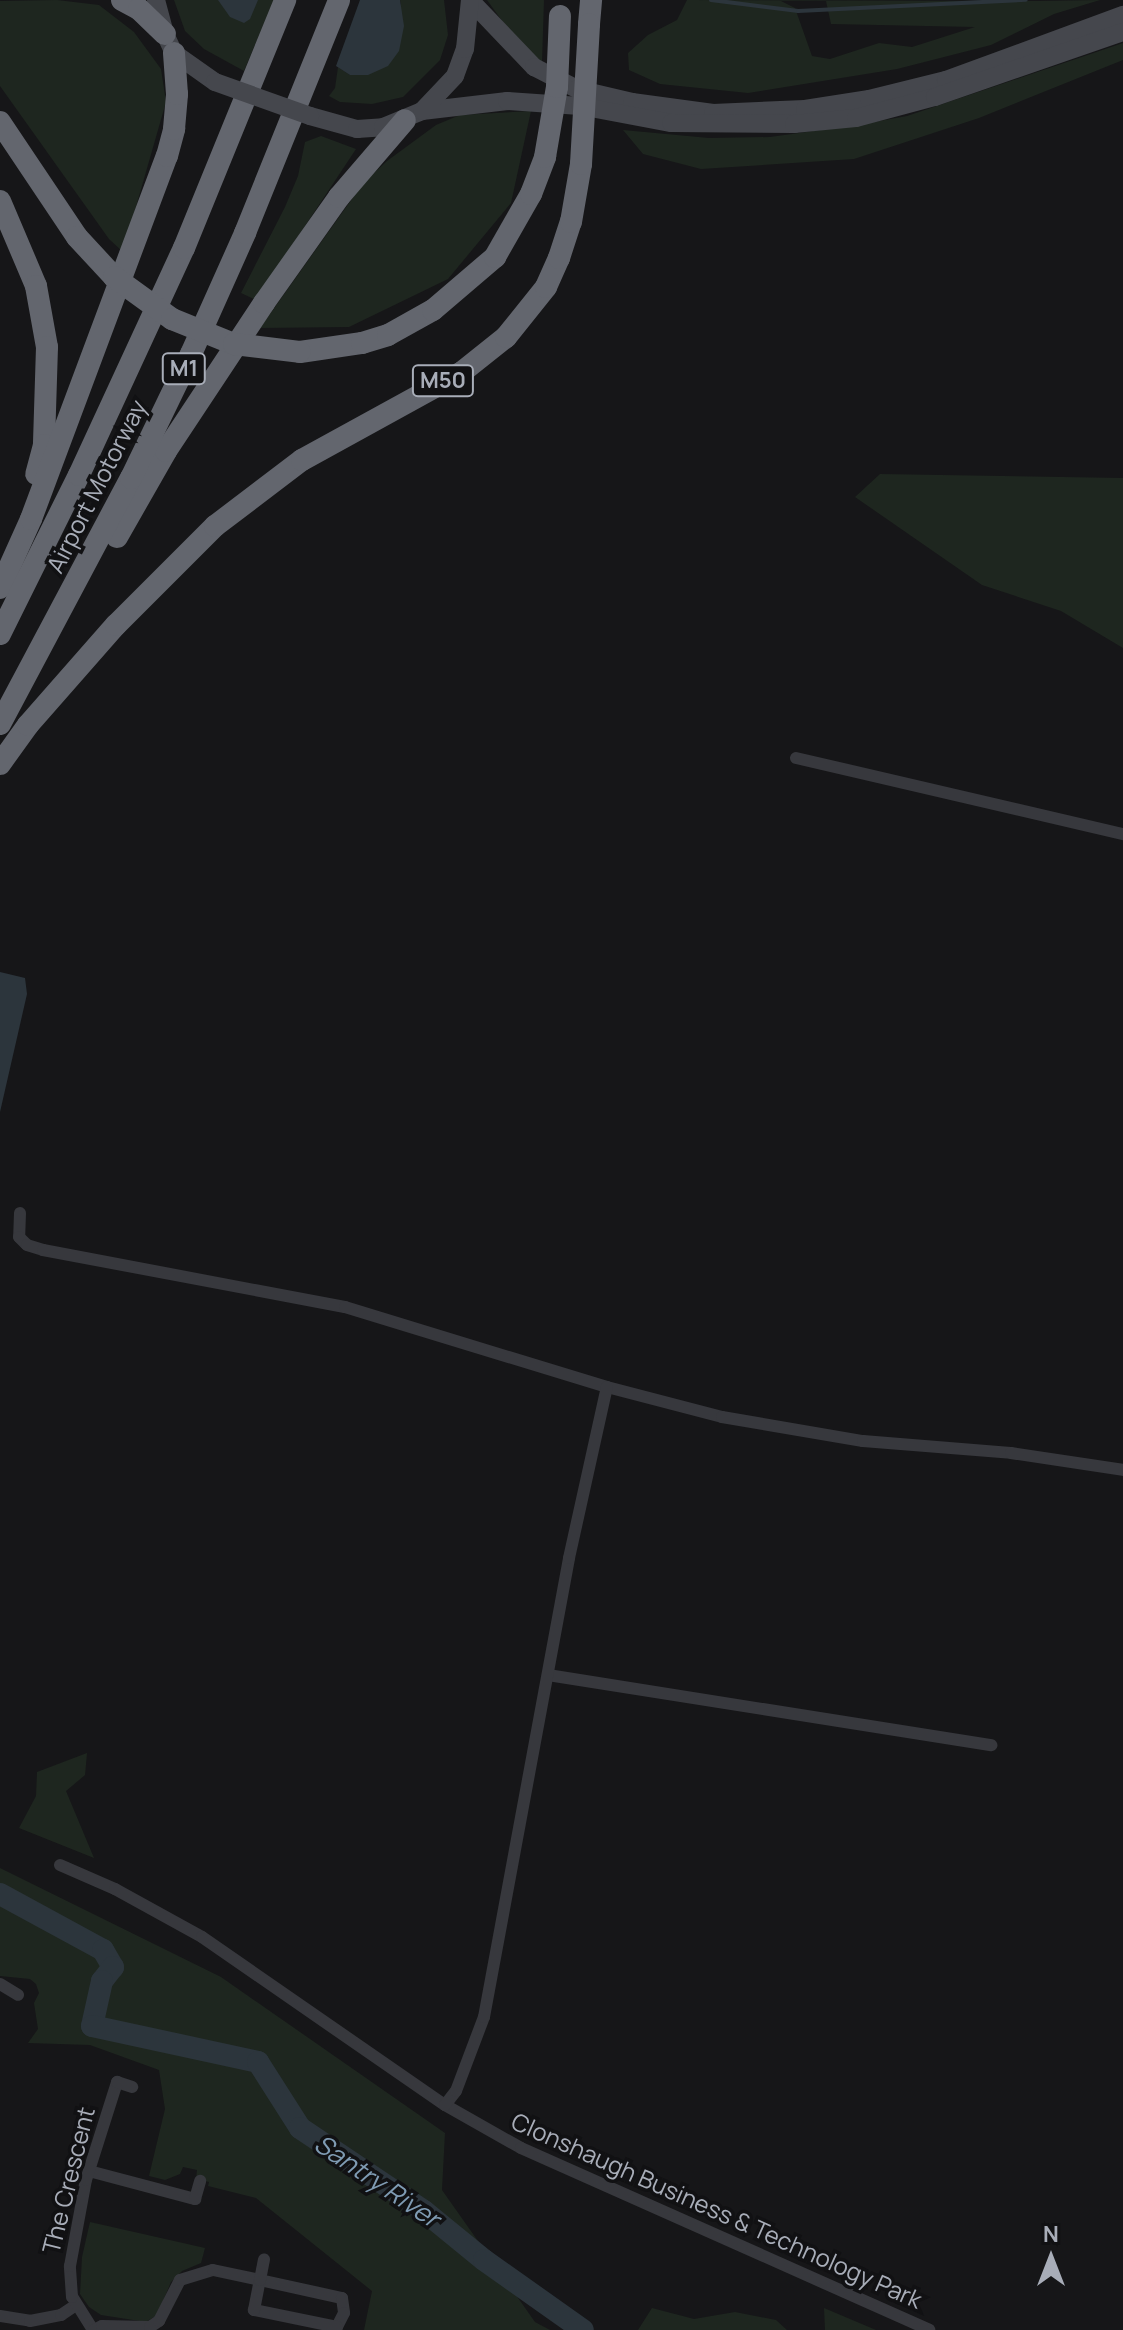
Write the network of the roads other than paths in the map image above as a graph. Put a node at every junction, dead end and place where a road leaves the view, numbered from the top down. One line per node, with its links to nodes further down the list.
1 (122, 0): 10 (highway)
2 (156, 0): 10 (main road)
3 (285, 0): 16 (highway, Airport Motorway / M1)
4 (339, 0): 17 (highway, Airport Motorway / M1)
5 (470, 0): 8 (main road); 11 (main road)
6 (591, 0): 20 (highway, M50, bridge)
7 (559, 8): 12 (highway, bridge)
8 (1123, 15)
9 (1123, 32): 11 (main road)
10 (170, 43): 11 (main road, bridge); 14 (highway)
11 (413, 116): 17 (highway)
12 (0, 122)
13 (0, 201): 14 (highway)
14 (11, 563): 15 (highway)
15 (0, 588)
16 (0, 634)
17 (12, 704): 18 (highway, Airport Motorway / M1)
18 (0, 724)
19 (796, 758): 21 (street)
20 (0, 764)
21 (1123, 834)
22 (20, 1213): 23 (street)
23 (607, 1387): 24 (street); 25 (street)
24 (1123, 1470)
25 (548, 1675): 26 (street); 31 (street)
26 (992, 1745)
27 (60, 1865): 31 (street, Clonshaugh Business & Technology Park)
28 (0, 1984): 29 (street)
29 (18, 1995)
30 (132, 2087): 32 (street, The Crescent)
31 (445, 2105): 39 (street, Clonshaugh Business & Technology Park)
32 (89, 2171): 33 (street); 36 (street, The Crescent)
33 (200, 2181)
34 (264, 2259): 35 (street)
35 (260, 2280): 35 (street); 38 (street)
36 (76, 2305): 37 (street); 38 (street, The Crescent)
37 (0, 2316)
38 (93, 2330)
39 (929, 2330)

